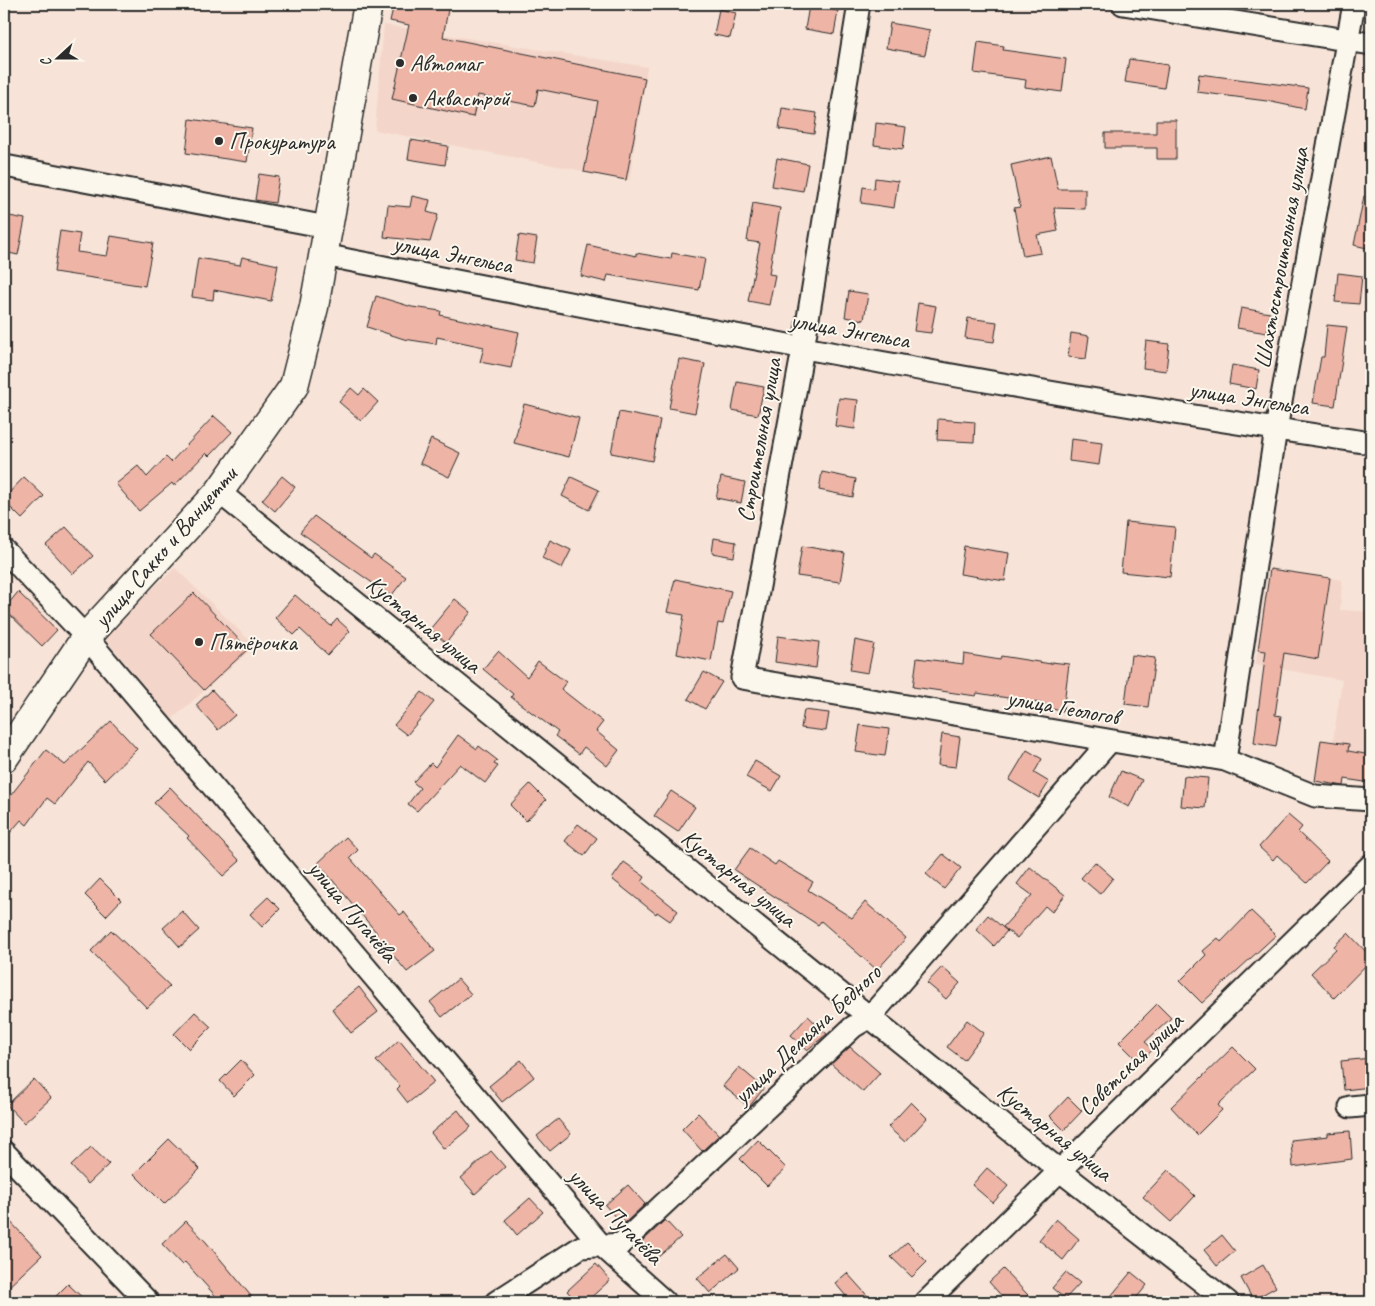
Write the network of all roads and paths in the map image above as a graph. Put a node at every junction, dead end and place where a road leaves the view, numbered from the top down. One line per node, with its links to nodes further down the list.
1 (368, 4): 8 (street, улица Сакко и Ванцетти)
2 (859, 4): 10 (street, Строительная улица)
3 (1123, 4): 5 (street)
4 (1354, 4): 5 (street, Шахтостроительная улица)
5 (1349, 39): 6 (street); 11 (street, Шахтостроительная улица)
6 (1371, 44)
7 (5, 166): 8 (street)
8 (327, 227): 9 (street, улица Сакко и Ванцетти)
9 (323, 256): 10 (street, улица Энгельса); 13 (street, улица Сакко и Ванцетти)
10 (803, 349): 11 (street, улица Энгельса); 16 (street, Строительная улица)
11 (1276, 430): 12 (street, улица Энгельса); 19 (street, Шахтостроительная улица)
12 (1371, 443)
13 (219, 492): 15 (street, улица Сакко и Ванцетти); 22 (street, Кустарная улица)
14 (4, 550): 15 (street, улица Пугачёва)
15 (86, 637): 18 (street, улица Сакко и Ванцетти); 27 (street, улица Пугачёва)
16 (742, 678): 17 (street, улица Геологов)
17 (1109, 742): 19 (street, улица Геологов); 22 (street, улица Демьяна Бедного)
18 (4, 758)
19 (1225, 760): 20 (street, улица Геологов)
20 (1371, 800)
21 (1371, 865): 26 (street, Советская улица)
22 (870, 1017): 26 (street, Кустарная улица); 27 (street, улица Демьяна Бедного)
23 (1371, 1105): 24 (street)
24 (1350, 1107)
25 (4, 1152): 28 (street)
26 (1059, 1170): 31 (street, Советская улица); 32 (street, Кустарная улица)
27 (601, 1245): 29 (street, улица Демьяна Бедного); 30 (street, улица Пугачёва)
28 (148, 1302)
29 (496, 1302)
30 (665, 1302)
31 (926, 1302)
32 (1228, 1302)

